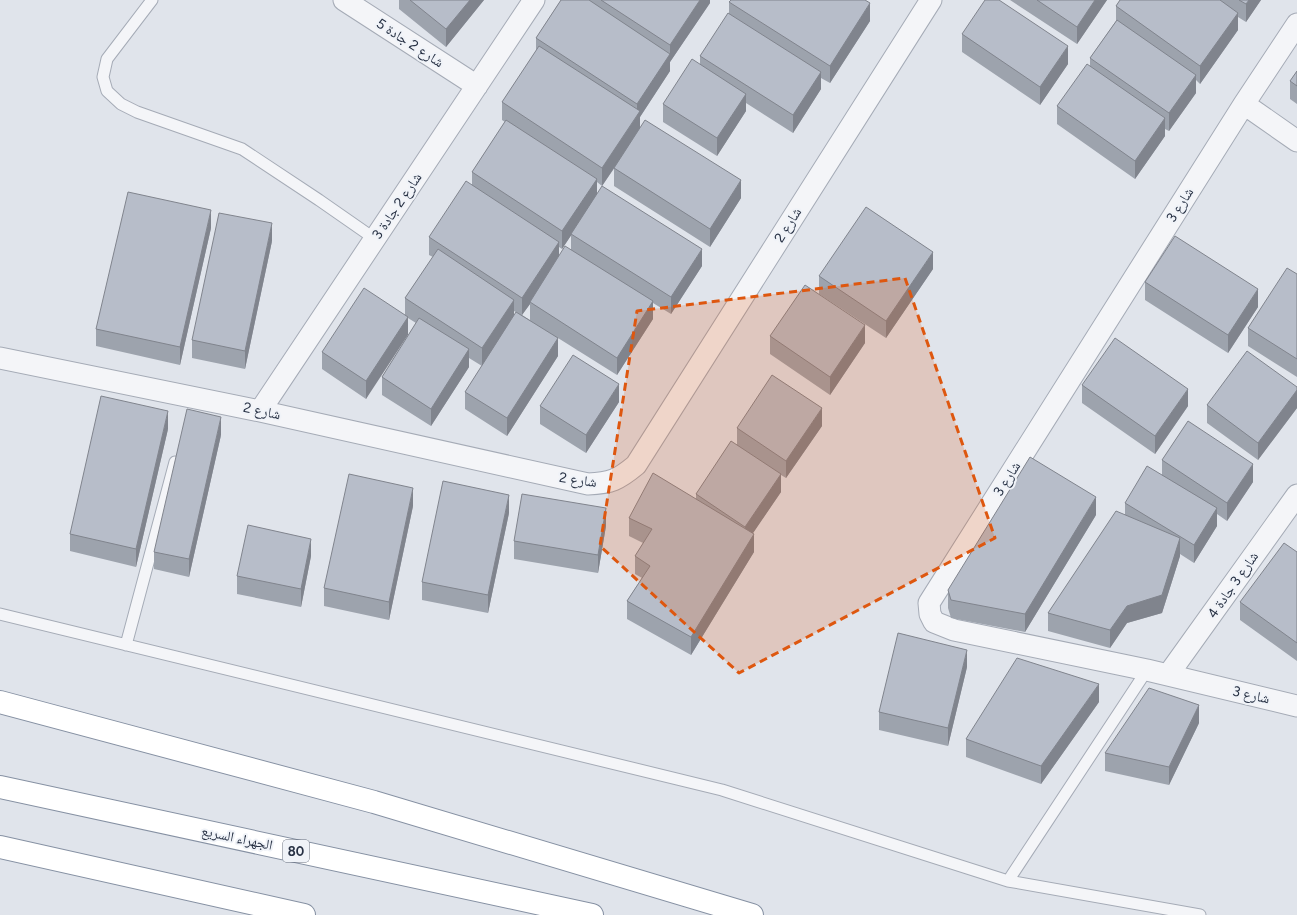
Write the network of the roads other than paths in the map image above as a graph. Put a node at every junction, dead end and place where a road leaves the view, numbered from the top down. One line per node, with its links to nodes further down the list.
1 (152, 0): 9 (lane)
2 (344, 0): 6 (street, شارع 2 جادة 5)
3 (534, 0): 6 (street, شارع 2 جادة 3)
4 (925, 2): 11 (street, شارع 2)
5 (1297, 24): 7 (street, شارع 3)
6 (476, 86): 9 (street, شارع 2 جادة 3)
7 (1244, 104): 8 (street); 16 (street, شارع 3)
8 (1297, 141)
9 (375, 239): 11 (street, شارع 2 جادة 3)
10 (0, 358): 11 (street, شارع 2)
11 (260, 411)
12 (178, 452): 15 (lane)
13 (1297, 495): 17 (street, شارع 3 جادة 4)
14 (0, 614): 15 (lane)
15 (126, 645): 22 (lane)
16 (1147, 670): 17 (street, شارع 3); 22 (lane)
17 (1168, 675): 19 (street, شارع 3)
18 (0, 702): 25 (highway)
19 (1297, 706)
20 (0, 786): 24 (highway, الجهراء السريع / 80)
21 (0, 847): 23 (highway)
22 (1008, 881): 26 (lane)
23 (304, 915)
24 (592, 915)
25 (752, 915)
26 (1200, 915)

